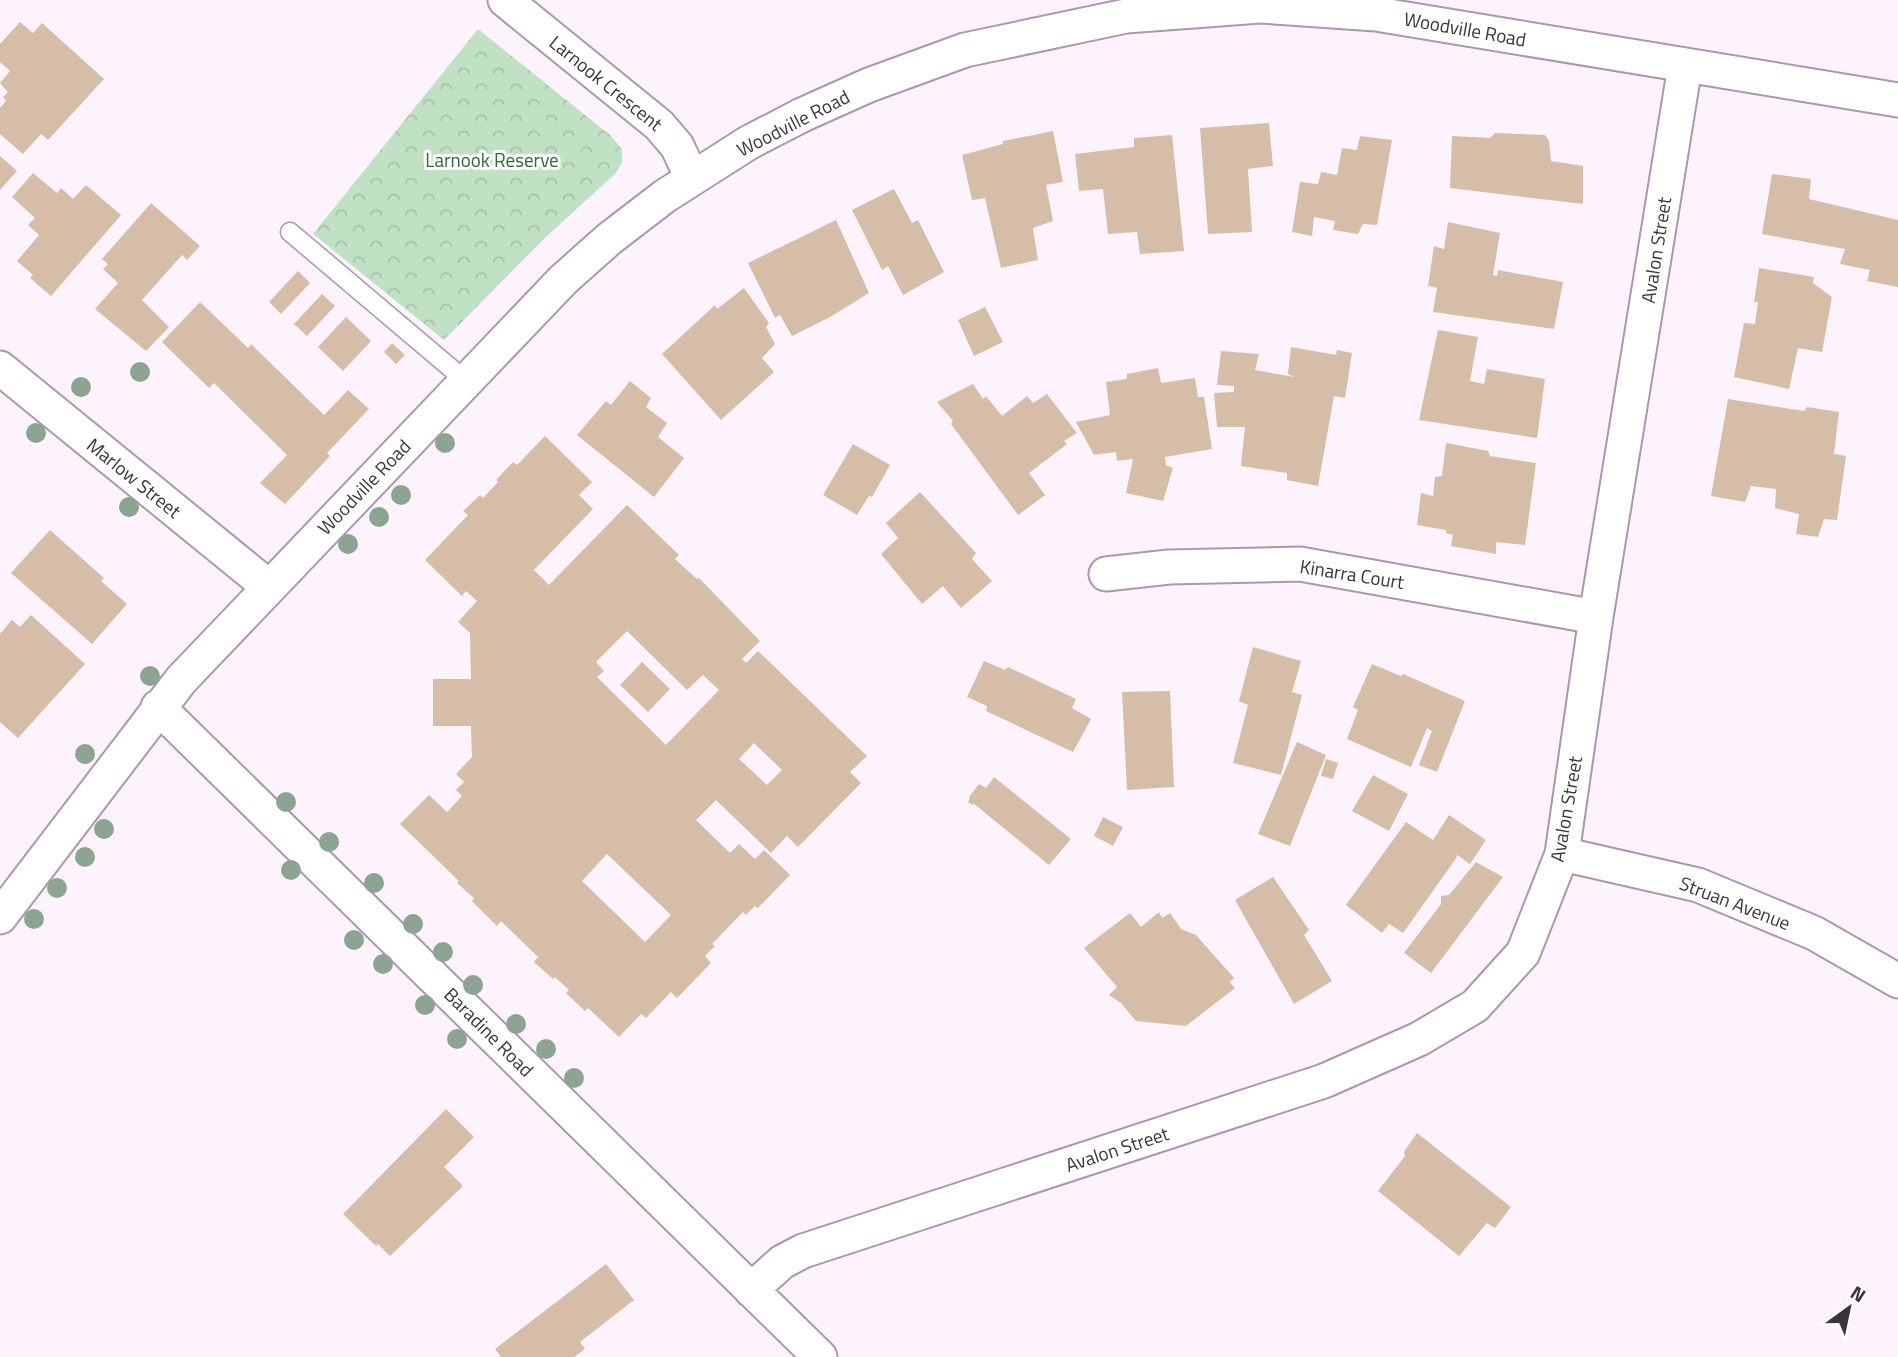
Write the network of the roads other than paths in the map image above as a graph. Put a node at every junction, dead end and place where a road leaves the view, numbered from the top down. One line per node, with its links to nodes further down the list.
1 (505, 0): 4 (street, Larnook Crescent)
2 (1685, 66): 3 (street, Woodville Road); 4 (street, Woodville Road); 10 (street, Avalon Street)
3 (1898, 100)
4 (692, 178): 7 (street, Woodville Road)
5 (290, 232): 7 (lane)
6 (0, 368): 9 (street, Marlow Street)
7 (466, 381): 9 (street, Woodville Road)
8 (1106, 574): 10 (street, Kinarra Court)
9 (269, 587): 11 (street, Woodville Road)
10 (1596, 617): 12 (street, Avalon Street)
11 (158, 708): 13 (street, Woodville Road); 15 (street, Baradine Road)
12 (1562, 854): 14 (street, Struan Avenue); 15 (street, Avalon Street)
13 (0, 917)
14 (1898, 981)
15 (751, 1290): 16 (street, Baradine Road)
16 (820, 1357)

